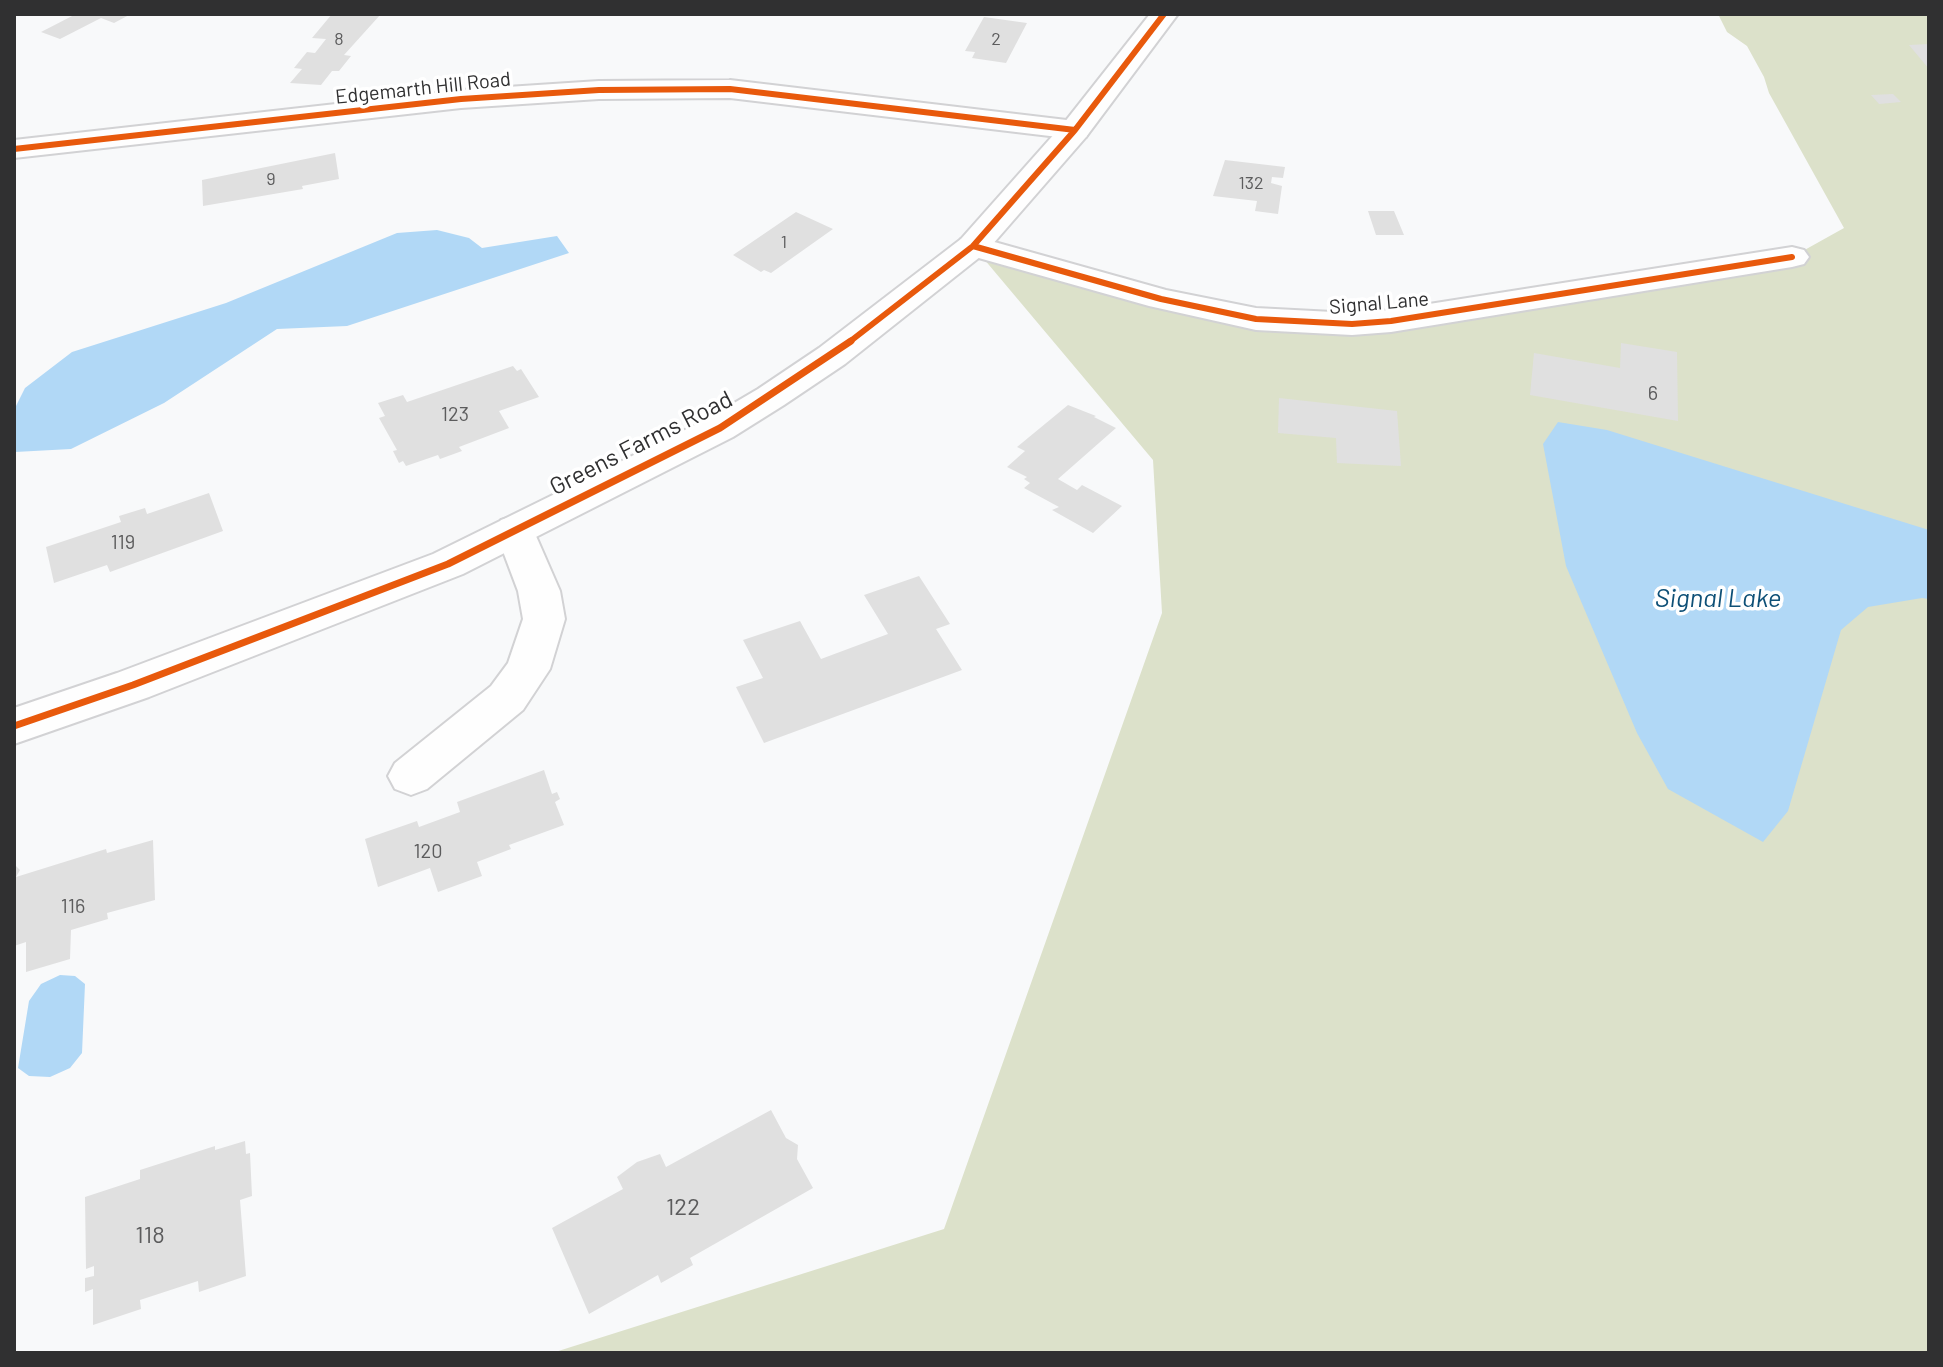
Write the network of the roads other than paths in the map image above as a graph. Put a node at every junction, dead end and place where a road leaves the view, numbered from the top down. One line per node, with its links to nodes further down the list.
1 (1164, 14): 2 (street, Greens Farms Road)
2 (1075, 130): 3 (street, Edgemarth Hill Road); 4 (street, Greens Farms Road)
3 (14, 149)
4 (973, 246): 5 (street, Signal Lane); 6 (street, Greens Farms Road)
5 (1792, 257)
6 (515, 530): 7 (street, Greens Farms Road); 8 (street)
7 (14, 726)
8 (411, 776)

